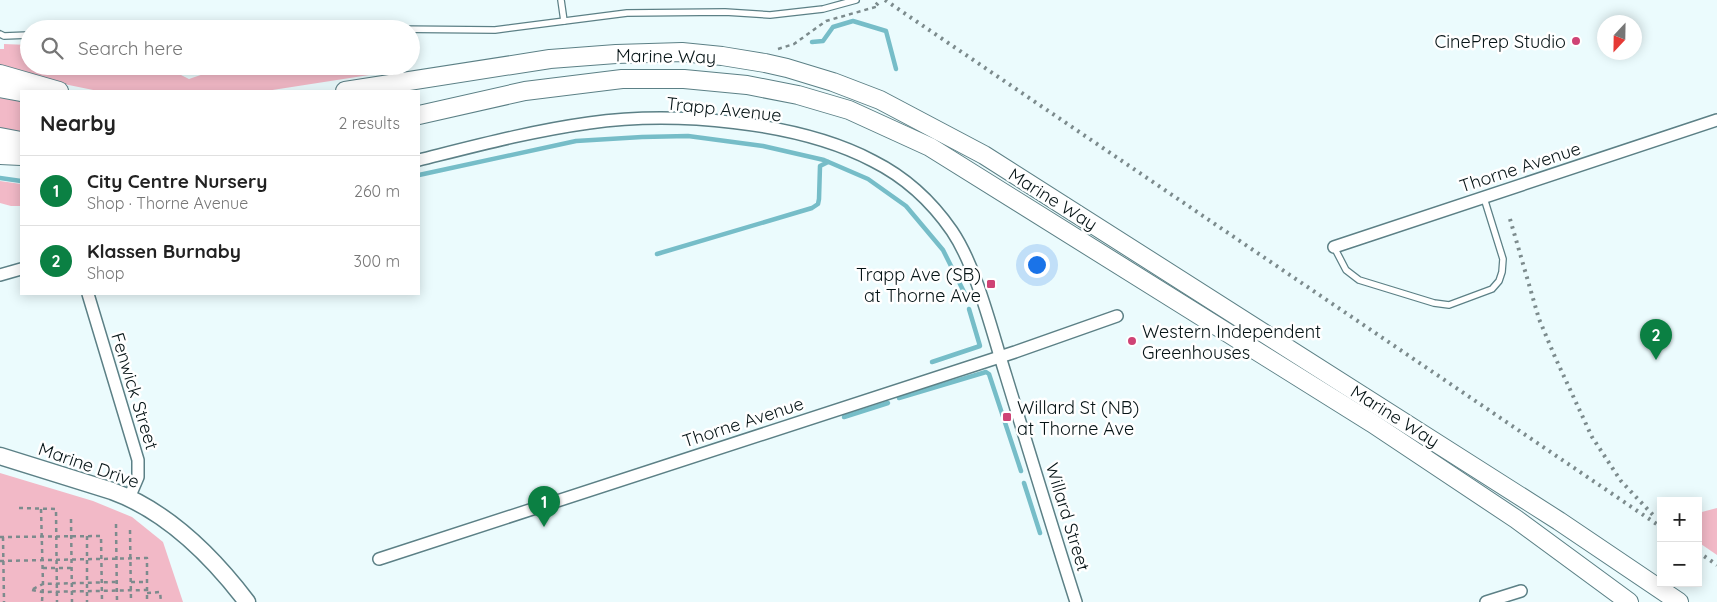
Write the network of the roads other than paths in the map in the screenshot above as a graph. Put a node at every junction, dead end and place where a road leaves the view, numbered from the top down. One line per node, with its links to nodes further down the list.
1 (561, 0): 3 (lane)
2 (856, 0): 3 (lane)
3 (564, 21): 4 (lane)
4 (420, 29)
5 (0, 34): 6 (lane)
6 (20, 35)
7 (0, 74): 9 (main road)
8 (0, 87): 11 (highway)
9 (56, 90)
10 (351, 90): 34 (main road, Marine Way)
11 (20, 92)
12 (420, 116): 33 (main road, Marine Way)
13 (1717, 120): 19 (street, Thorne Avenue)
14 (0, 137): 15 (main road)
15 (20, 141)
16 (0, 154): 17 (highway)
17 (20, 155)
18 (420, 160): 25 (street, Trapp Avenue)
19 (1484, 198): 20 (street, Thorne Avenue); 20 (lane)
20 (1334, 247)
21 (20, 269): 22 (street)
22 (0, 275)
23 (88, 295): 27 (street, Fenwick Street)
24 (1116, 316): 25 (street, Thorne Avenue)
25 (1000, 357): 28 (street, Thorne Avenue); 31 (street, Willard Street)
26 (0, 456): 27 (street, Marine Drive)
27 (129, 498): 30 (street, Marine Drive)
28 (379, 559)
29 (1521, 590): 32 (street)
30 (247, 602)
31 (1076, 602)
32 (1486, 602)
33 (1629, 602)
34 (1679, 602)

